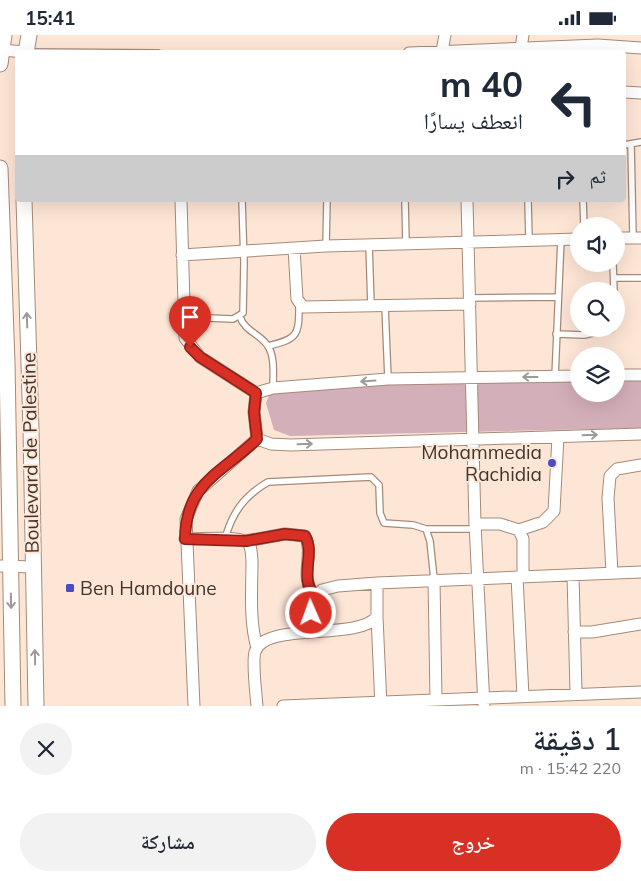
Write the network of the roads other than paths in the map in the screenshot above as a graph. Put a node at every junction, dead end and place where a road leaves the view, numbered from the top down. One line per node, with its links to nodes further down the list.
1 (29, 35): 8 (street)
2 (445, 35): 9 (street)
3 (523, 35): 5 (street)
4 (599, 40): 5 (street); 6 (street)
5 (521, 48): 10 (street)
6 (641, 48)
7 (1, 50): 11 (street)
8 (26, 50)
9 (442, 50)
10 (492, 50)
11 (15, 51)
12 (626, 92): 13 (street)
13 (641, 93)
14 (641, 142): 16 (lane)
15 (626, 145): 16 (lane)
16 (631, 145): 27 (lane)
17 (0, 168): 59 (street, Boulevard de Palestine)
18 (24, 202): 60 (street, Boulevard de Palestine, one-way to 18)
19 (181, 202): 37 (street)
20 (242, 202): 36 (lane)
21 (327, 202): 34 (lane)
22 (405, 202): 32 (lane)
23 (467, 202): 31 (street)
24 (528, 202): 30 (lane)
25 (583, 202): 26 (lane)
26 (584, 217)
27 (637, 238)
28 (561, 239): 29 (street); 30 (street); 41 (lane)
29 (570, 239)
30 (529, 240): 31 (street)
31 (469, 241): 32 (street); 42 (street)
32 (406, 243): 33 (street)
33 (369, 245): 34 (street); 45 (lane)
34 (326, 246): 35 (street)
35 (294, 248): 36 (street); 43 (street)
36 (243, 251): 37 (street); 47 (lane)
37 (182, 255): 46 (street)
38 (614, 272): 40 (lane)
39 (641, 278): 40 (lane)
40 (614, 279)
41 (558, 297): 42 (lane); 48 (lane)
42 (470, 301): 44 (street); 54 (street)
43 (299, 304): 45 (street); 50 (lane)
44 (385, 306): 45 (street); 56 (lane)
45 (371, 307)
46 (183, 317): 47 (lane); 58 (street)
47 (240, 317): 50 (lane)
48 (556, 335): 49 (lane); 55 (lane)
49 (570, 335)
50 (268, 346): 57 (lane)
51 (625, 375): 52 (street)
52 (641, 375)
53 (570, 376): 55 (street)
54 (472, 377): 55 (street, one-way to 54); 56 (street); 64 (street)
55 (555, 377)
56 (388, 379): 57 (street, one-way to 57)
57 (273, 388): 58 (street)
58 (256, 393): 63 (street)
59 (7, 428): 60 (street); 66 (street, Boulevard de Palestine)
60 (31, 431): 74 (street, Boulevard de Palestine)
61 (641, 434): 62 (street, one-way to 61)
62 (558, 437): 64 (street); 69 (street)
63 (257, 439): 64 (street, one-way to 64); 70 (street)
64 (472, 439): 67 (street)
65 (641, 465): 76 (street)
66 (4, 477): 73 (street, Boulevard de Palestine)
67 (475, 526): 68 (lane); 69 (street); 79 (street)
68 (426, 529): 71 (lane); 80 (lane)
69 (519, 530): 78 (street)
70 (185, 539): 71 (street); 97 (street)
71 (225, 539): 72 (street)
72 (246, 541): 82 (street); 87 (street)
73 (5, 566): 74 (street); 95 (street, Boulevard de Palestine, one-way to 95)
74 (33, 567): 96 (street, Boulevard de Palestine, one-way to 74)
75 (641, 572): 76 (street)
76 (612, 573): 77 (street)
77 (572, 575): 78 (street); 86 (street)
78 (520, 577): 79 (street); 90 (street)
79 (476, 578): 80 (street); 93 (street)
80 (434, 579): 81 (street); 91 (street)
81 (377, 583): 82 (street); 83 (street)
82 (315, 597): 85 (street)
83 (377, 617): 85 (street); 94 (street)
84 (641, 624): 86 (street)
85 (310, 631): 87 (street)
86 (574, 632): 89 (street)
87 (257, 648): 98 (street)
88 (641, 692): 89 (street)
89 (576, 693): 92 (street)
90 (523, 696): 92 (street); 93 (street)
91 (436, 700): 93 (street); 94 (street)
92 (552, 700)
93 (484, 703)
94 (381, 704): 99 (street)
95 (13, 706)
96 (36, 706)
97 (194, 706)
98 (257, 706)
99 (282, 706)

